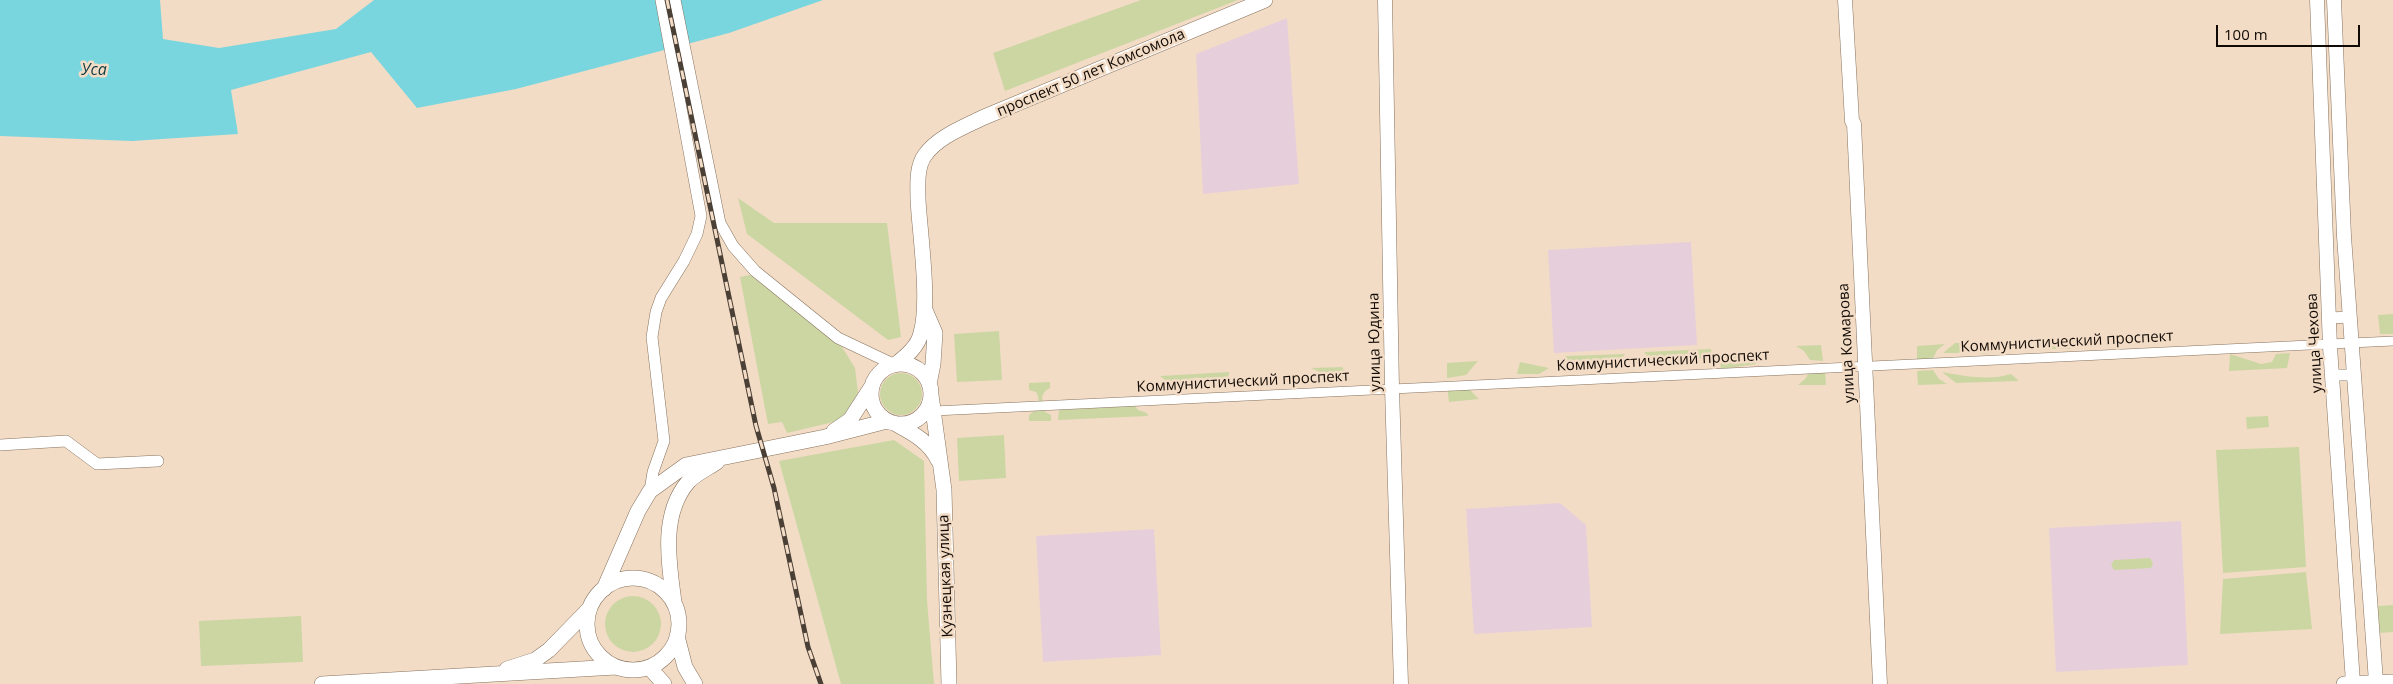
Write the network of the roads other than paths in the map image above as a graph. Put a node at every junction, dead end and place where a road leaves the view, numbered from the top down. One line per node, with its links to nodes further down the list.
1 (661, 0): 28 (street)
2 (675, 0): 14 (street)
3 (1265, 0): 8 (main road, проспект 50 лет Комсомола)
4 (1384, 0): 19 (street, улица Юдина)
5 (1846, 0): 15 (street, улица Комарова)
6 (2316, 0): 10 (street, улица Чехова)
7 (2334, 0): 9 (street)
8 (925, 308): 14 (main road); 20 (main road)
9 (2350, 317): 10 (street); 12 (street)
10 (2330, 318): 13 (street, улица Чехова)
11 (2393, 341): 12 (street, Коммунистический проспект)
12 (2352, 343): 13 (street, Коммунистический проспект); 16 (street)
13 (2330, 344): 15 (street, Коммунистический проспект); 17 (street, улица Чехова)
14 (895, 365): 18 (main road); 20 (main road)
15 (1864, 366): 19 (street, Коммунистический проспект); 44 (street, улица Комарова)
16 (2354, 374): 17 (street); 36 (street)
17 (2332, 375): 38 (street, улица Чехова)
18 (874, 382): 22 (main road); 23 (main road)
19 (1392, 388): 21 (street, Коммунистический проспект); 43 (street, улица Юдина)
20 (930, 390): 21 (main road, Кузнецкая улица); 22 (main road)
21 (934, 412): 27 (main road, Кузнецкая улица)
22 (890, 422): 23 (main road); 27 (main road)
23 (825, 437): 25 (main road)
24 (0, 445): 26 (street)
25 (724, 457): 28 (main road); 30 (main road)
26 (158, 461)
27 (942, 469): 42 (main road, Кузнецкая улица)
28 (650, 492): 29 (main road)
29 (604, 589): 30 (main road); 31 (main road)
30 (674, 604): 32 (main road)
31 (590, 608): 33 (main road); 35 (main road)
32 (677, 636): 34 (main road); 41 (main road)
33 (616, 667): 34 (main road); 35 (main road)
34 (649, 667): 40 (main road)
35 (486, 676): 39 (main road)
36 (2376, 682): 37 (main road); 38 (main road)
37 (2393, 682)
38 (2353, 683): 45 (main road)
39 (322, 684)
40 (664, 684)
41 (695, 684)
42 (949, 684)
43 (1401, 684)
44 (1880, 684)
45 (2344, 684)

